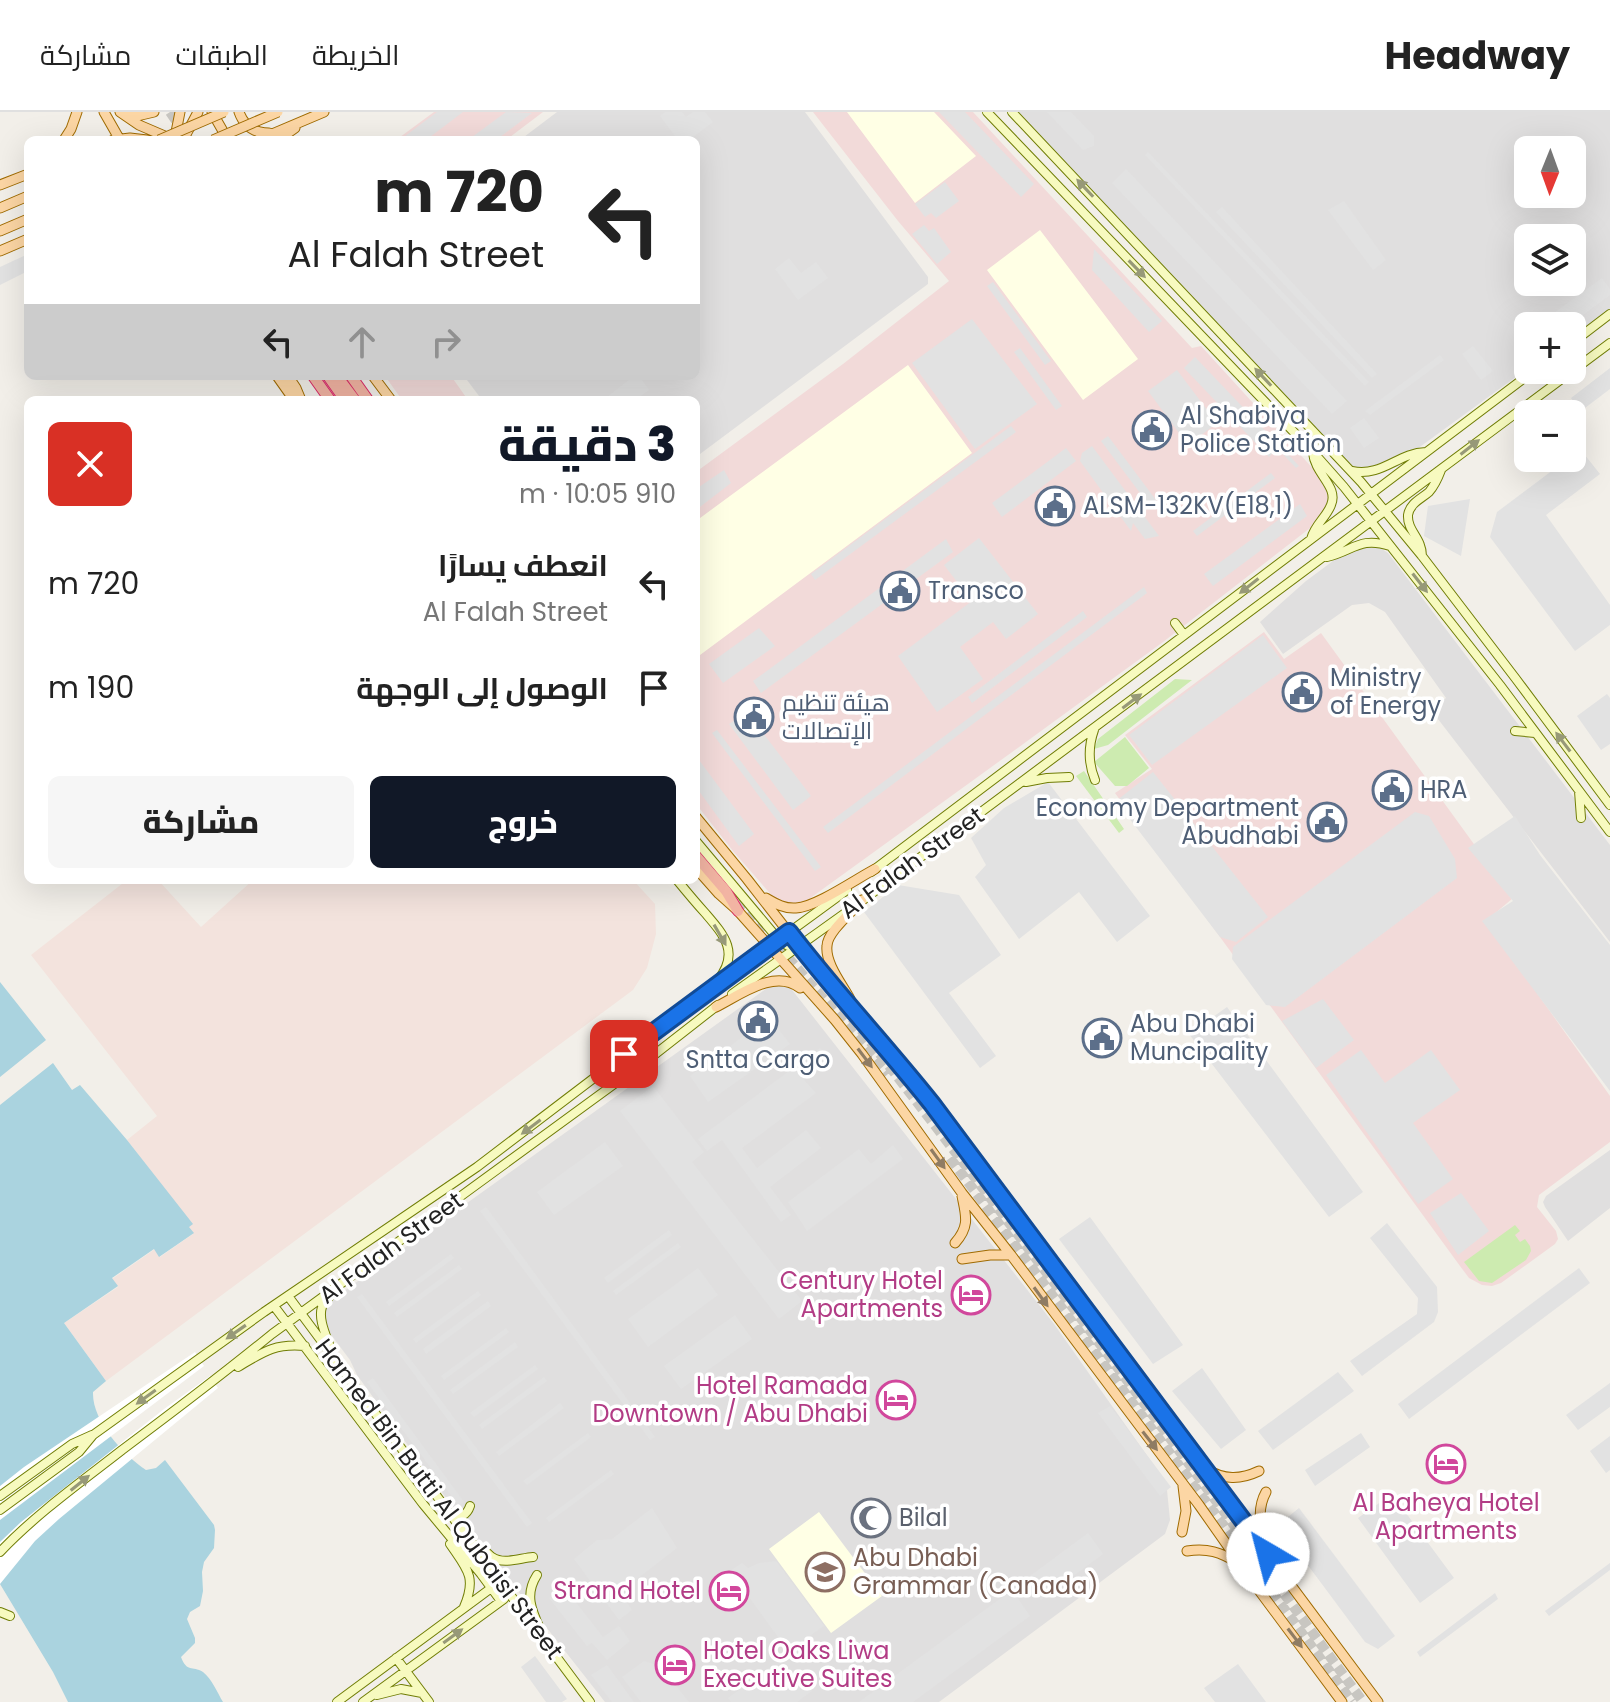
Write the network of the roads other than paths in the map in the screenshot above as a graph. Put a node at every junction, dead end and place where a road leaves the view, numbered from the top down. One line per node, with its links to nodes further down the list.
1 (77, 112): 14 (main road)
2 (104, 112): 15 (main road)
3 (122, 112): 4 (main road); 16 (main road)
4 (154, 112)
5 (180, 112): 18 (main road)
6 (198, 112): 19 (main road)
7 (212, 112): 21 (main road)
8 (224, 112): 17 (main road, bridge)
9 (239, 112): 22 (main road)
10 (278, 112): 20 (main road, bridge)
11 (324, 112): 23 (main road)
12 (987, 112): 36 (main road, one-way to 36)
13 (1012, 112): 39 (main road, one-way to 13)
14 (67, 136)
15 (116, 136)
16 (165, 136)
17 (168, 136)
18 (175, 136)
19 (185, 136)
20 (222, 136)
21 (226, 136)
22 (272, 136)
23 (277, 136)
24 (24, 173): 25 (main road)
25 (4, 184)
26 (24, 198): 27 (main road)
27 (0, 208)
28 (24, 221): 29 (main road)
29 (0, 231)
30 (24, 241): 31 (main road)
31 (0, 251)
32 (1610, 314): 33 (main road)
33 (1586, 332)
34 (1610, 343): 38 (main road, Al Falah Street, one-way to 34)
35 (1517, 384): 37 (main road, Al Falah Street)
36 (1313, 452): 41 (main road); 44 (main road)
37 (1427, 452): 39 (main road); 40 (main road, Al Falah Street)
38 (1441, 470): 42 (main road, Al Falah Street); 46 (main road)
39 (1351, 471): 40 (main road)
40 (1371, 494): 41 (main road, Al Falah Street); 42 (main road)
41 (1358, 504): 43 (main road); 44 (main road, Al Falah Street)
42 (1385, 511): 43 (main road, Al Falah Street); 46 (main road)
43 (1371, 521): 45 (main road); 47 (main road, Al Falah Street)
44 (1311, 539): 49 (main road, Al Falah Street, one-way to 49)
45 (1391, 546): 47 (main road); 52 (main road, one-way to 52)
46 (1422, 556): 57 (main road, one-way to 46)
47 (1322, 558): 50 (main road, Al Falah Street, one-way to 47)
48 (1175, 623): 49 (main road)
49 (1184, 635): 63 (main road, Al Falah Street)
50 (1094, 729): 54 (main road); 55 (main road, Al Falah Street)
51 (1515, 731): 52 (main road)
52 (1535, 733): 56 (main road)
53 (1069, 777): 55 (main road)
54 (1095, 780)
55 (1017, 785): 67 (main road, Al Falah Street)
56 (1579, 790): 58 (main road); 60 (main road)
57 (1610, 805)
58 (1581, 818)
59 (700, 822): 66 (main road)
60 (1610, 832)
61 (700, 846): 70 (main road)
62 (700, 861): 68 (highway)
63 (875, 869): 66 (main road); 69 (main road, Al Falah Street)
64 (700, 873): 68 (main road)
65 (680, 884): 74 (main road, one-way to 74)
66 (760, 894): 69 (main road)
67 (862, 900): 72 (main road, Al Falah Street); 76 (main road)
68 (738, 911): 71 (main road)
69 (789, 932): 70 (main road, Al Falah Street); 72 (main road)
70 (779, 940): 71 (main road, Al Falah Street); 72 (main road)
71 (769, 946): 73 (main road); 74 (main road, Al Falah Street)
72 (800, 946): 73 (main road, Al Falah Street); 76 (main road)
73 (781, 959): 75 (main road, Al Falah Street); 77 (main road)
74 (703, 995): 85 (main road, Al Falah Street, one-way to 85)
75 (716, 1007): 77 (main road); 80 (main road, Al Falah Street)
76 (857, 1012): 93 (main road)
77 (835, 1020): 78 (main road, one-way to 78)
78 (962, 1193): 79 (main road); 81 (main road)
79 (955, 1243)
80 (383, 1255): 83 (main road); 84 (main road, Al Falah Street)
81 (1011, 1255): 82 (main road); 95 (main road, one-way to 95)
82 (962, 1259)
83 (389, 1263)
84 (333, 1291): 87 (main road, Al Falah Street); 90 (main road)
85 (288, 1296): 86 (main road, Al Falah Street); 87 (main road, Hamed Bin Butti Al Qubaisi Street)
86 (274, 1306): 88 (main road, Hamed Bin Butti Al Qubaisi Street); 92 (main road, Al Falah Street, one-way to 92)
87 (301, 1314): 88 (main road, Al Falah Street); 90 (main road, Hamed Bin Butti Al Qubaisi Street)
88 (287, 1324): 89 (main road, Hamed Bin Butti Al Qubaisi Street); 91 (main road, Al Falah Street)
89 (305, 1346): 91 (main road); 98 (main road, Hamed Bin Butti Al Qubaisi Street)
90 (333, 1355): 101 (main road, Hamed Bin Butti Al Qubaisi Street)
91 (214, 1382): 105 (main road, one-way to 91)
92 (93, 1435): 97 (main road); 100 (main road)
93 (1202, 1467): 94 (main road); 106 (main road)
94 (1259, 1471)
95 (1182, 1483): 102 (main road); 108 (main road)
96 (1266, 1492): 106 (main road)
97 (0, 1496)
98 (423, 1504): 111 (main road, Hamed Bin Butti Al Qubaisi Street); 114 (main road)
99 (470, 1506): 101 (main road)
100 (0, 1510)
101 (451, 1515): 103 (main road, Hamed Bin Butti Al Qubaisi Street)
102 (1182, 1532)
103 (474, 1545): 107 (main road); 110 (main road, Hamed Bin Butti Al Qubaisi Street)
104 (1187, 1551): 108 (main road)
105 (0, 1552)
106 (1268, 1554): 126 (main road)
107 (533, 1557)
108 (1241, 1565): 125 (main road, one-way to 125)
109 (537, 1575): 117 (main road)
110 (500, 1581): 111 (main road); 112 (main road, Hamed Bin Butti Al Qubaisi Street)
111 (491, 1588): 113 (main road, Hamed Bin Butti Al Qubaisi Street); 114 (main road)
112 (509, 1595): 113 (main road); 117 (main road, Hamed Bin Butti Al Qubaisi Street)
113 (501, 1601): 119 (main road, one-way to 113)
114 (464, 1608): 118 (main road)
115 (0, 1612): 116 (main road)
116 (10, 1616)
117 (546, 1643): 124 (main road, Hamed Bin Butti Al Qubaisi Street)
118 (396, 1658): 119 (main road); 122 (main road)
119 (405, 1670): 120 (main road); 121 (main road)
120 (422, 1693): 121 (main road); 123 (main road)
121 (366, 1700)
122 (337, 1702)
123 (429, 1702)
124 (590, 1702)
125 (1342, 1702)
126 (1378, 1702)

